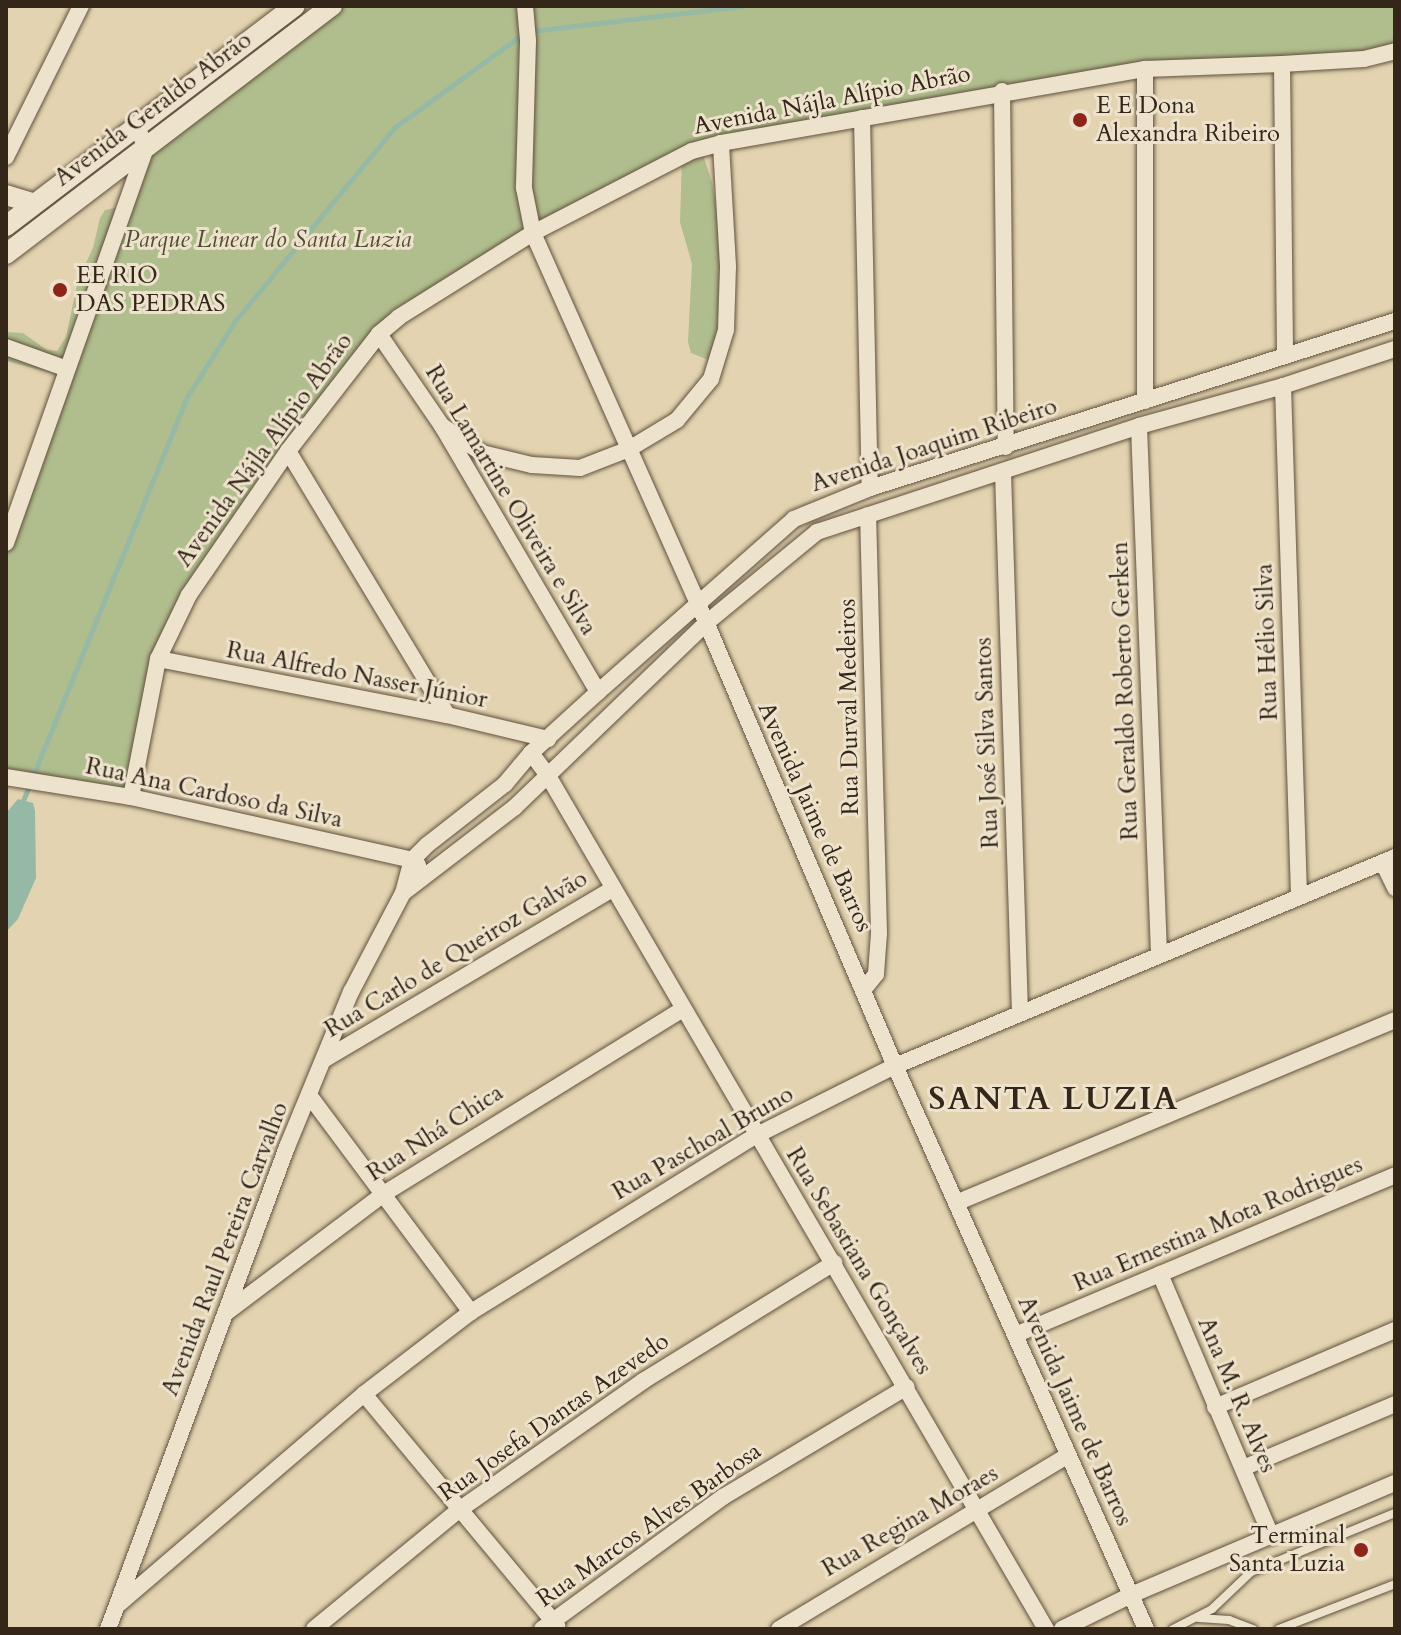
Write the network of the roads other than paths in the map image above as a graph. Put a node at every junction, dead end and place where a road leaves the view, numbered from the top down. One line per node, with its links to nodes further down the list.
1 (295, 6): 10 (street, Avenida Geraldo Abrão)
2 (332, 6): 12 (street, Avenida Geraldo Abrão)
3 (78, 7): 13 (street)
4 (526, 13): 17 (street, Avenida Jaime de Barros)
5 (1395, 51): 6 (street, Avenida Nájla Alípio Abrão)
6 (1282, 64): 7 (street, Avenida Nájla Alípio Abrão); 23 (street)
7 (1145, 69): 8 (street, Avenida Nájla Alípio Abrão); 26 (street)
8 (1002, 91): 9 (street, Avenida Nájla Alípio Abrão); 29 (street)
9 (862, 118): 11 (street, Avenida Nájla Alípio Abrão); 33 (street)
10 (137, 128): 12 (street); 15 (street, Avenida Geraldo Abrão)
11 (721, 143): 17 (street, Avenida Nájla Alípio Abrão); 30 (street)
12 (146, 147): 18 (street, Avenida Geraldo Abrão); 24 (street)
13 (6, 157)
14 (6, 195): 15 (street)
15 (35, 204): 16 (street, Avenida Geraldo Abrão)
16 (6, 226)
17 (533, 233): 20 (street, Avenida Nájla Alípio Abrão); 30 (street, Avenida Jaime de Barros)
18 (6, 254)
19 (1395, 321): 23 (street, Avenida Joaquim Ribeiro)
20 (379, 334): 27 (street, Rua Lamartine Oliveira e Silva); 31 (street, Avenida Nájla Alípio Abrão)
21 (6, 347): 24 (street)
22 (1395, 349): 25 (street, Avenida Joaquim Ribeiro)
23 (1285, 356): 26 (street, Avenida Joaquim Ribeiro)
24 (67, 369): 35 (street)
25 (1283, 386): 28 (street, Avenida Joaquim Ribeiro); 52 (street, Rua Hélio Silva)
26 (1145, 401): 29 (street, Avenida Joaquim Ribeiro)
27 (442, 426): 30 (street); 39 (street, Rua Lamartine Oliveira e Silva)
28 (1139, 426): 32 (street, Avenida Joaquim Ribeiro); 53 (street, Rua Geraldo Roberto Gerken)
29 (1006, 447): 33 (street, Avenida Joaquim Ribeiro)
30 (629, 449): 36 (street, Avenida Jaime de Barros)
31 (288, 451): 38 (street, Avenida Nájla Alípio Abrão); 40 (street)
32 (1003, 472): 34 (street, Avenida Joaquim Ribeiro); 56 (street, Rua José Silva Santos)
33 (870, 488): 36 (street, Avenida Joaquim Ribeiro)
34 (868, 515): 37 (street, Avenida Joaquim Ribeiro); 54 (street, Rua Durval Medeiros)
35 (6, 543)
36 (697, 601): 37 (street, Avenida Jaime de Barros); 39 (street, Avenida Joaquim Ribeiro)
37 (705, 624): 43 (street, Avenida Joaquim Ribeiro); 54 (street, Avenida Jaime de Barros)
38 (158, 659): 40 (street, Rua Alfredo Nasser Júnior); 45 (street, Avenida Nájla Alípio Abrão)
39 (598, 692): 41 (street, Avenida Joaquim Ribeiro)
40 (447, 715): 41 (street, Rua Alfredo Nasser Júnior)
41 (548, 739): 42 (street, Avenida Joaquim Ribeiro)
42 (531, 753): 43 (street, Rua Sebastiana Gonçalves); 46 (street, Avenida Joaquim Ribeiro)
43 (547, 774): 48 (street, Avenida Joaquim Ribeiro); 50 (street, Rua Sebastiana Gonçalves)
44 (13, 778): 45 (street, Rua Ana Cardoso da Silva)
45 (131, 797): 46 (street, Rua Ana Cardoso da Silva)
46 (412, 860): 48 (street); 51 (street, Avenida Raul Pereira Carvalho)
47 (1389, 860): 49 (street); 52 (street, Rua Paschoal Bruno)
48 (430, 874): 51 (street, Avenida Raul Pereira Carvalho)
49 (1395, 888)
50 (612, 889): 55 (street, Rua Sebastiana Gonçalves); 58 (street, Rua Carlo de Queiroz Galvão)
51 (403, 893): 58 (street, Avenida Raul Pereira Carvalho)
52 (1299, 896): 53 (street, Rua Paschoal Bruno)
53 (1159, 954): 56 (street, Rua Paschoal Bruno)
54 (864, 989): 59 (street, Avenida Jaime de Barros)
55 (681, 1010): 61 (street, Rua Sebastiana Gonçalves); 63 (street, Rua Nhá Chica)
56 (1020, 1012): 59 (street, Rua Paschoal Bruno)
57 (1395, 1020): 64 (street)
58 (325, 1059): 60 (street, Avenida Raul Pereira Carvalho)
59 (895, 1066): 61 (street, Rua Paschoal Bruno); 64 (street, Avenida Jaime de Barros)
60 (309, 1095): 63 (street); 68 (street, Avenida Raul Pereira Carvalho)
61 (757, 1135): 65 (street, Rua Sebastiana Gonçalves); 67 (street, Rua Paschoal Bruno)
62 (1395, 1175): 66 (street, Rua Ernestina Mota Rodrigues)
63 (385, 1193): 67 (street); 68 (street, Rua Nhá Chica)
64 (958, 1202): 70 (street, Avenida Jaime de Barros)
65 (834, 1263): 71 (street, Rua Sebastiana Gonçalves); 79 (street, Rua Josefa Dantas Azevedo)
66 (1160, 1274): 70 (street, Rua Ernestina Mota Rodrigues); 74 (street, Ana M. R. Alves)
67 (471, 1312): 72 (street, Rua Paschoal Bruno)
68 (225, 1313): 84 (street, Avenida Raul Pereira Carvalho)
69 (1395, 1330): 74 (street)
70 (1015, 1335): 75 (street, Avenida Jaime de Barros)
71 (907, 1387): 78 (street, Rua Sebastiana Gonçalves); 86 (street, Rua Marcos Alves Barbosa)
72 (364, 1394): 79 (street); 84 (street, Rua Paschoal Bruno)
73 (1395, 1404): 76 (street)
74 (1215, 1407): 76 (street, Ana M. R. Alves)
75 (1067, 1456): 78 (street, Rua Regina Moraes); 83 (street, Avenida Jaime de Barros)
76 (1243, 1468): 81 (street, Ana M. R. Alves)
77 (1395, 1483): 81 (street)
78 (976, 1509): 89 (street, Rua Regina Moraes); 90 (street, Rua Sebastiana Gonçalves)
79 (459, 1510): 86 (street); 88 (street, Rua Josefa Dantas Azevedo)
80 (1395, 1513): 85 (lane)
81 (1271, 1536): 83 (street)
82 (1395, 1584): 95 (lane)
83 (1131, 1595): 91 (street); 92 (street, Avenida Jaime de Barros)
84 (116, 1606): 87 (street, Avenida Raul Pereira Carvalho)
85 (1198, 1618): 93 (lane); 94 (lane)
86 (551, 1626)
87 (108, 1629)
88 (314, 1629)
89 (779, 1629)
90 (1046, 1629)
91 (1062, 1629)
92 (1146, 1629)
93 (1173, 1629)
94 (1253, 1629)
95 (1279, 1629)

